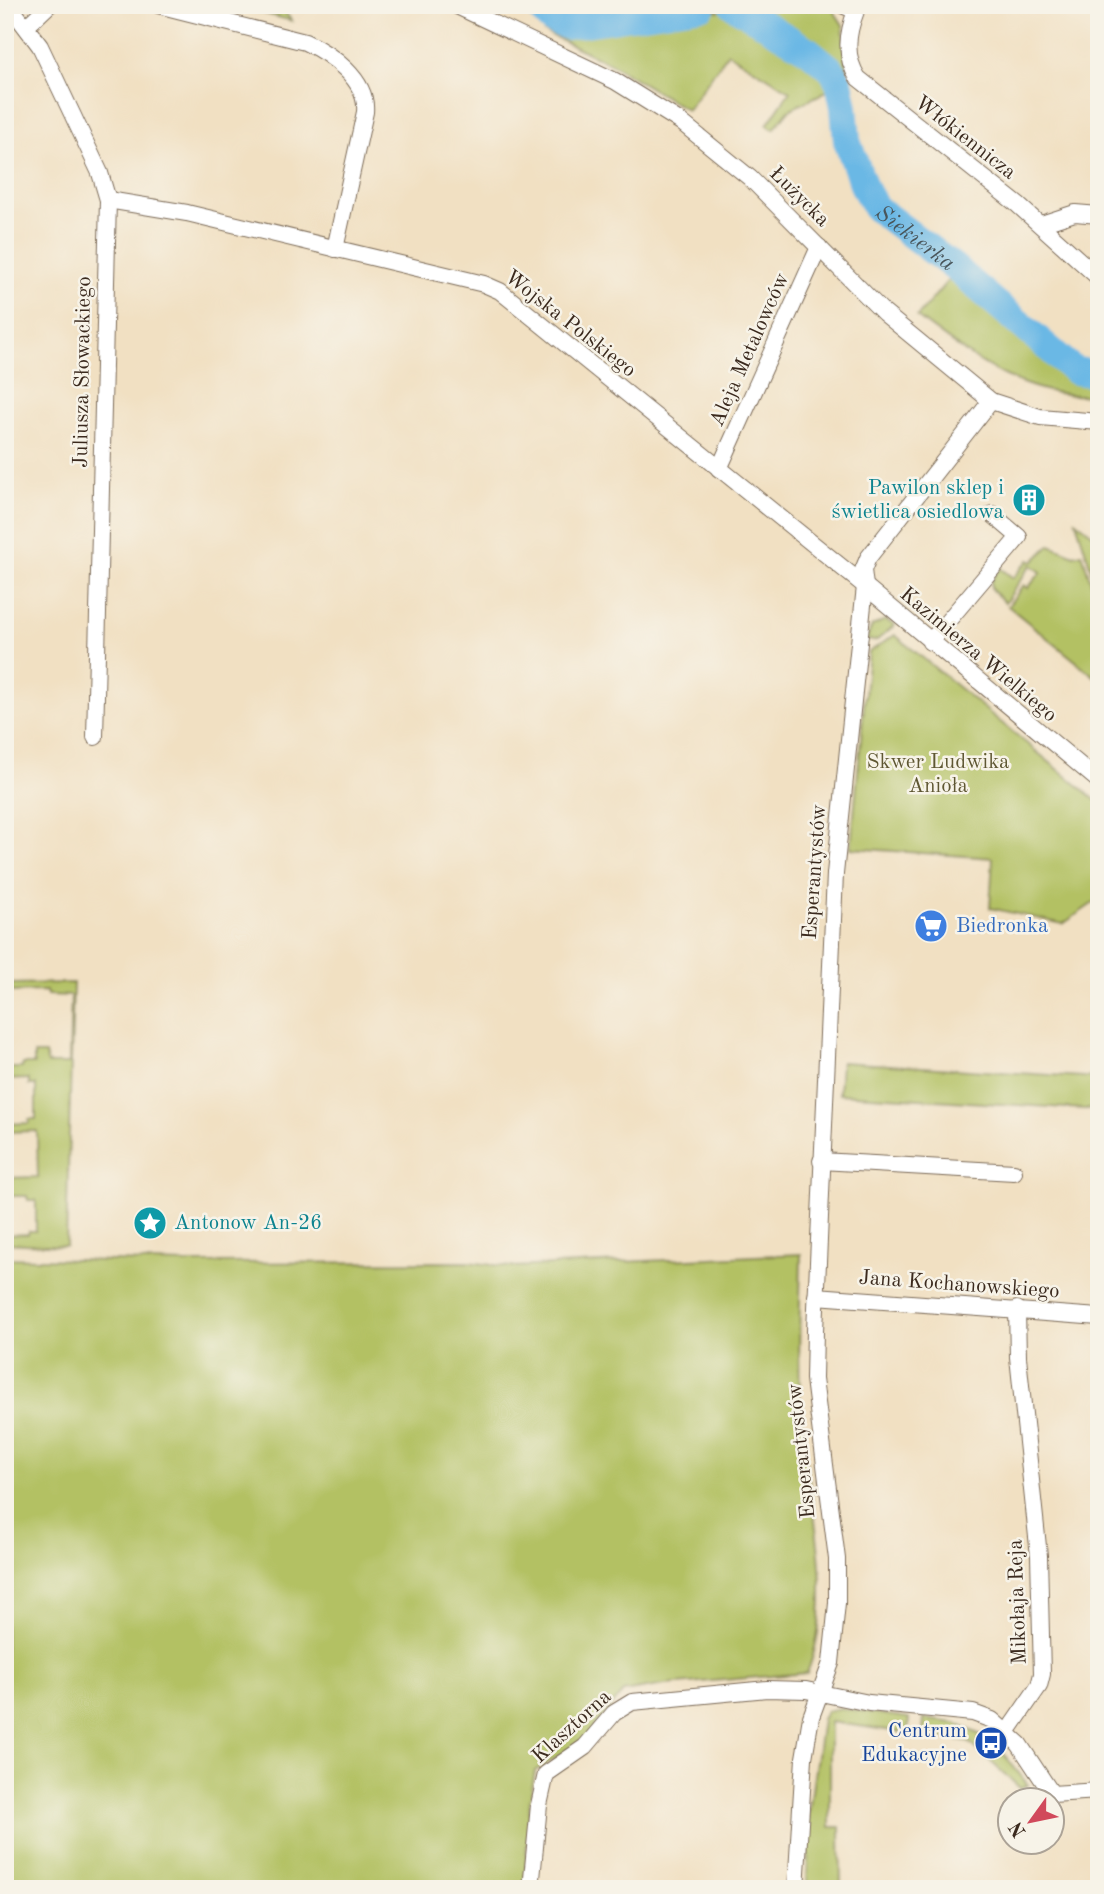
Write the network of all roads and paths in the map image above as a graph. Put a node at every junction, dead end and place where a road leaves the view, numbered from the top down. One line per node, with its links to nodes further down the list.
1 (9, 5): 6 (street, Juliusza Słowackiego)
2 (49, 5): 6 (street)
3 (158, 5): 11 (street)
4 (455, 5): 10 (street, Łużycka)
5 (849, 8): 9 (street, Włókiennicza)
6 (27, 26): 7 (street, Juliusza Słowackiego)
7 (108, 200): 11 (street, Wojska Polskiego); 19 (street, Juliusza Słowackiego)
8 (1099, 215): 9 (street)
9 (1041, 224): 12 (street, Włókiennicza)
10 (819, 247): 13 (street, Łużycka); 15 (street, Aleja Metalowców)
11 (335, 249): 15 (street, Wojska Polskiego)
12 (1099, 278)
13 (991, 401): 14 (street, Łużycka); 17 (street, Esperantystów)
14 (1099, 422)
15 (719, 469): 17 (street, Wojska Polskiego)
16 (992, 514): 18 (street)
17 (865, 586): 18 (street, Kazimierza Wielkiego); 21 (street, Esperantystów)
18 (930, 642): 20 (street, Kazimierza Wielkiego)
19 (95, 737)
20 (1098, 779)
21 (821, 1161): 22 (street); 23 (street, Esperantystów)
22 (1014, 1172)
23 (816, 1296): 24 (street, Jana Kochanowskiego); 26 (street, Esperantystów)
24 (1017, 1309): 25 (street, Jana Kochanowskiego); 27 (street, Mikołaja Reja)
25 (1099, 1317)
26 (820, 1692): 27 (street); 29 (street, Klasztorna); 30 (street, Esperantystów)
27 (1007, 1731): 28 (street)
28 (1099, 1791)
29 (531, 1889)
30 (796, 1889)

